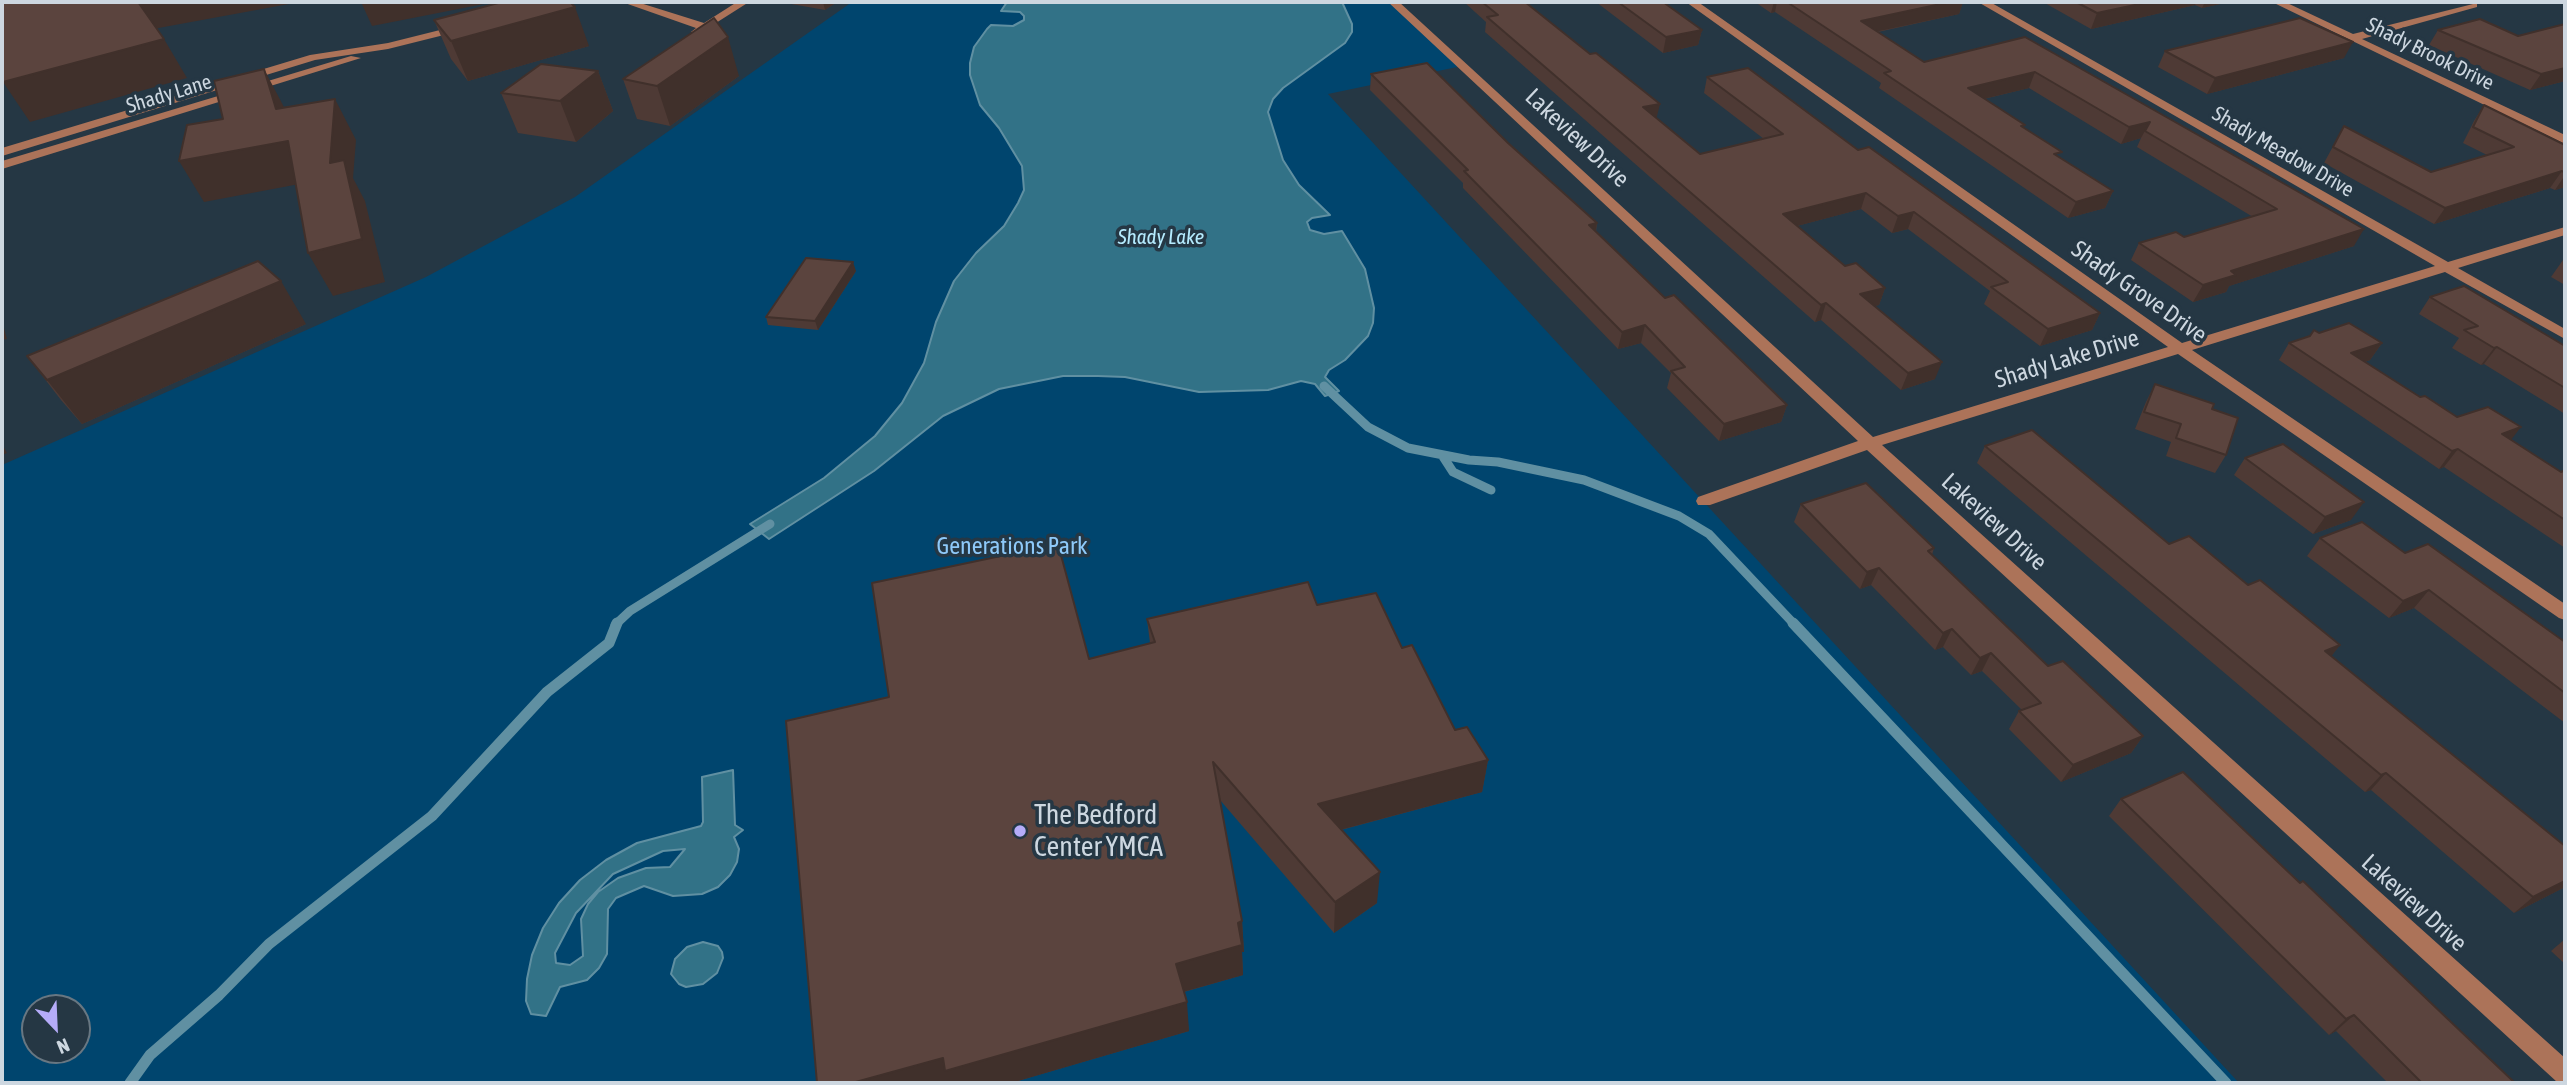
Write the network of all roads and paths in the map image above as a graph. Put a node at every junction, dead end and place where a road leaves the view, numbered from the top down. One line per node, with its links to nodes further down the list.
1 (627, 2): 9 (street)
2 (744, 2): 9 (street)
3 (1393, 2): 20 (street, Lakeview Drive)
4 (1691, 2): 19 (street, Shady Grove Drive)
5 (1983, 2): 17 (street, Shady Meadow Drive)
6 (2277, 2): 11 (street, Shady Brook Drive)
7 (2473, 5): 11 (street)
8 (471, 26): 12 (street, Shady Lane)
9 (706, 27): 10 (street)
10 (687, 38)
11 (2352, 38): 13 (street, Shady Brook Drive)
12 (388, 46): 14 (street, Shady Lane); 15 (street, Shady Lane)
13 (2565, 140)
14 (2, 152)
15 (2, 165)
16 (2565, 231): 17 (street, Shady Lake Drive)
17 (2444, 266): 18 (street, Shady Meadow Drive); 19 (street, Shady Lake Drive)
18 (2565, 335)
19 (2179, 348): 20 (street, Shady Lake Drive); 22 (street, Shady Grove Drive)
20 (1870, 443): 21 (street, Shady Lake Drive); 23 (street, Lakeview Drive)
21 (1704, 501)
22 (2565, 613)
23 (2565, 1074)

